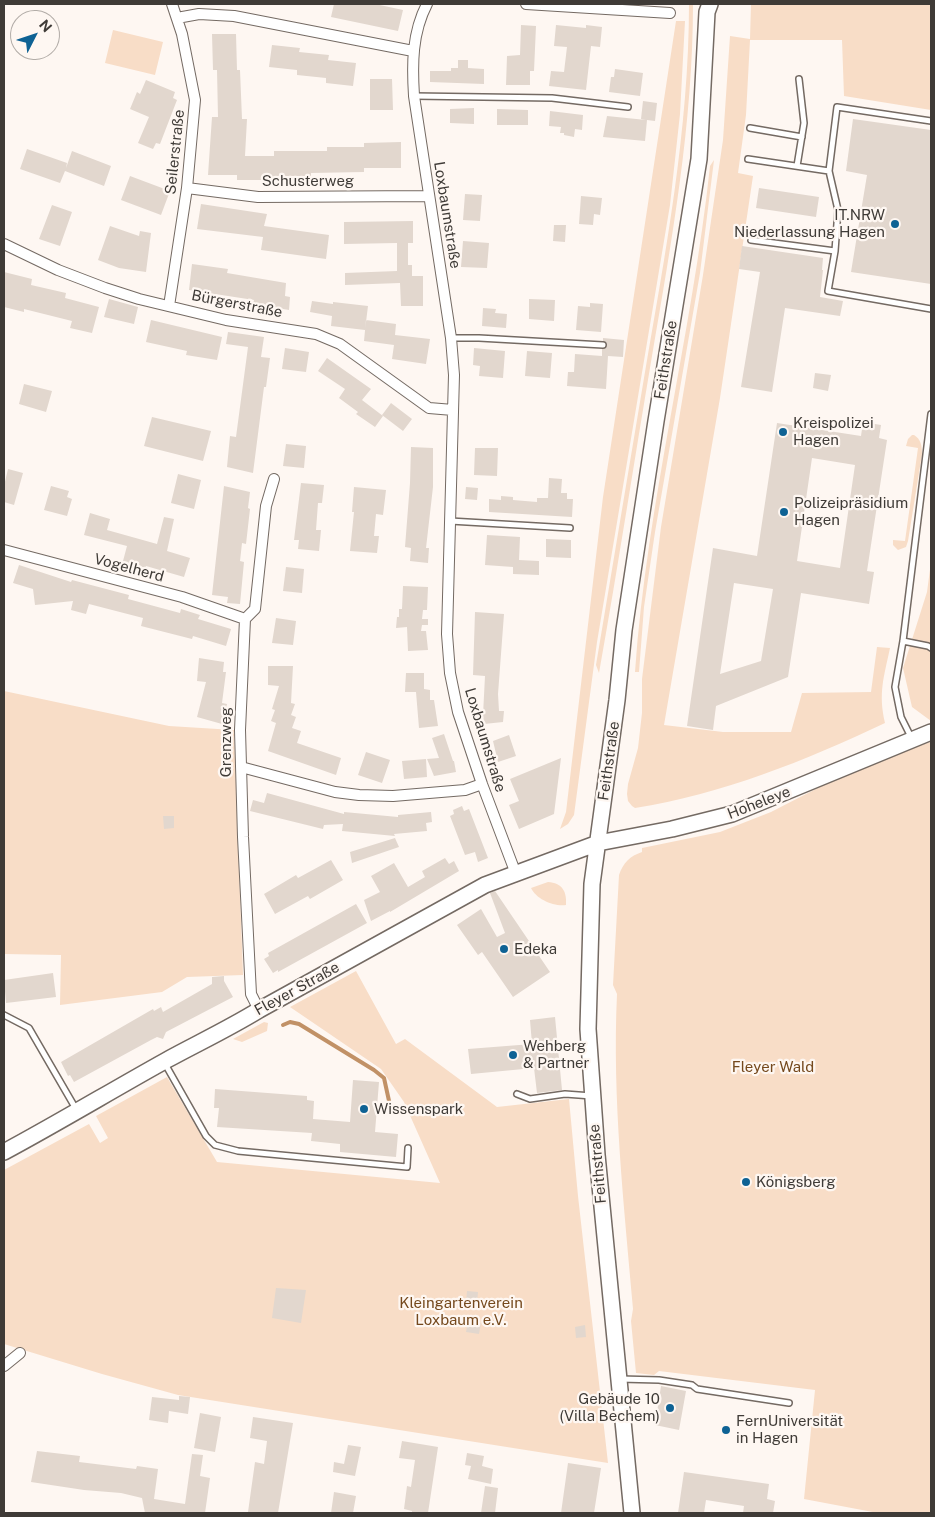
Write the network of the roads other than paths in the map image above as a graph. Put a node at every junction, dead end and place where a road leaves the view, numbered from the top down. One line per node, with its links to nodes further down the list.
1 (172, 4): 6 (street, Seilerstraße)
2 (427, 4): 7 (street, Loxbaumstraße)
3 (526, 4): 5 (street)
4 (707, 7): 39 (main road, Feithstraße)
5 (670, 14)
6 (177, 18): 7 (street); 17 (street, Seilerstraße)
7 (413, 51): 9 (street, Loxbaumstraße)
8 (799, 79): 13 (lane)
9 (414, 96): 10 (lane); 18 (street, Loxbaumstraße)
10 (628, 107)
11 (931, 121): 16 (lane)
12 (750, 128): 13 (lane)
13 (802, 137): 15 (lane)
14 (748, 159): 15 (lane)
15 (797, 166): 16 (lane)
16 (829, 172): 21 (lane)
17 (187, 188): 18 (street, Schusterweg); 22 (street, Seilerstraße)
18 (429, 196): 24 (street, Loxbaumstraße)
19 (752, 240): 21 (lane)
20 (4, 244): 22 (street, Bürgerstraße)
21 (834, 251): 23 (lane)
22 (169, 306): 26 (street, Bürgerstraße)
23 (931, 309)
24 (451, 338): 25 (lane); 26 (street, Loxbaumstraße)
25 (603, 345)
26 (453, 410): 29 (street, Loxbaumstraße)
27 (931, 414): 33 (lane)
28 (274, 479): 32 (street, Grenzweg)
29 (449, 521): 30 (lane); 38 (street, Loxbaumstraße)
30 (570, 528)
31 (4, 550): 32 (street, Vogelherd)
32 (245, 618): 37 (street, Grenzweg)
33 (903, 641): 34 (lane); 36 (lane)
34 (931, 648)
35 (931, 732): 36 (main road, Hoheleye)
36 (912, 739): 39 (main road, Hoheleye)
37 (241, 767): 38 (street); 41 (street, Grenzweg)
38 (482, 784): 40 (street, Loxbaumstraße)
39 (598, 843): 40 (main road, Fleyer Straße); 45 (main road, Feithstraße)
40 (516, 874): 41 (main road, Fleyer Straße)
41 (259, 1010): 43 (main road, Fleyer Straße)
42 (4, 1015): 46 (lane)
43 (164, 1062): 46 (main road, Fleyer Straße); 47 (lane)
44 (517, 1094): 45 (lane)
45 (593, 1096): 51 (main road, Feithstraße)
46 (77, 1112): 48 (main road, Fleyer Straße)
47 (408, 1148)
48 (4, 1152)
49 (20, 1353): 50 (street)
50 (4, 1366)
51 (620, 1378): 52 (lane); 53 (main road, Feithstraße)
52 (790, 1403)
53 (632, 1513)

